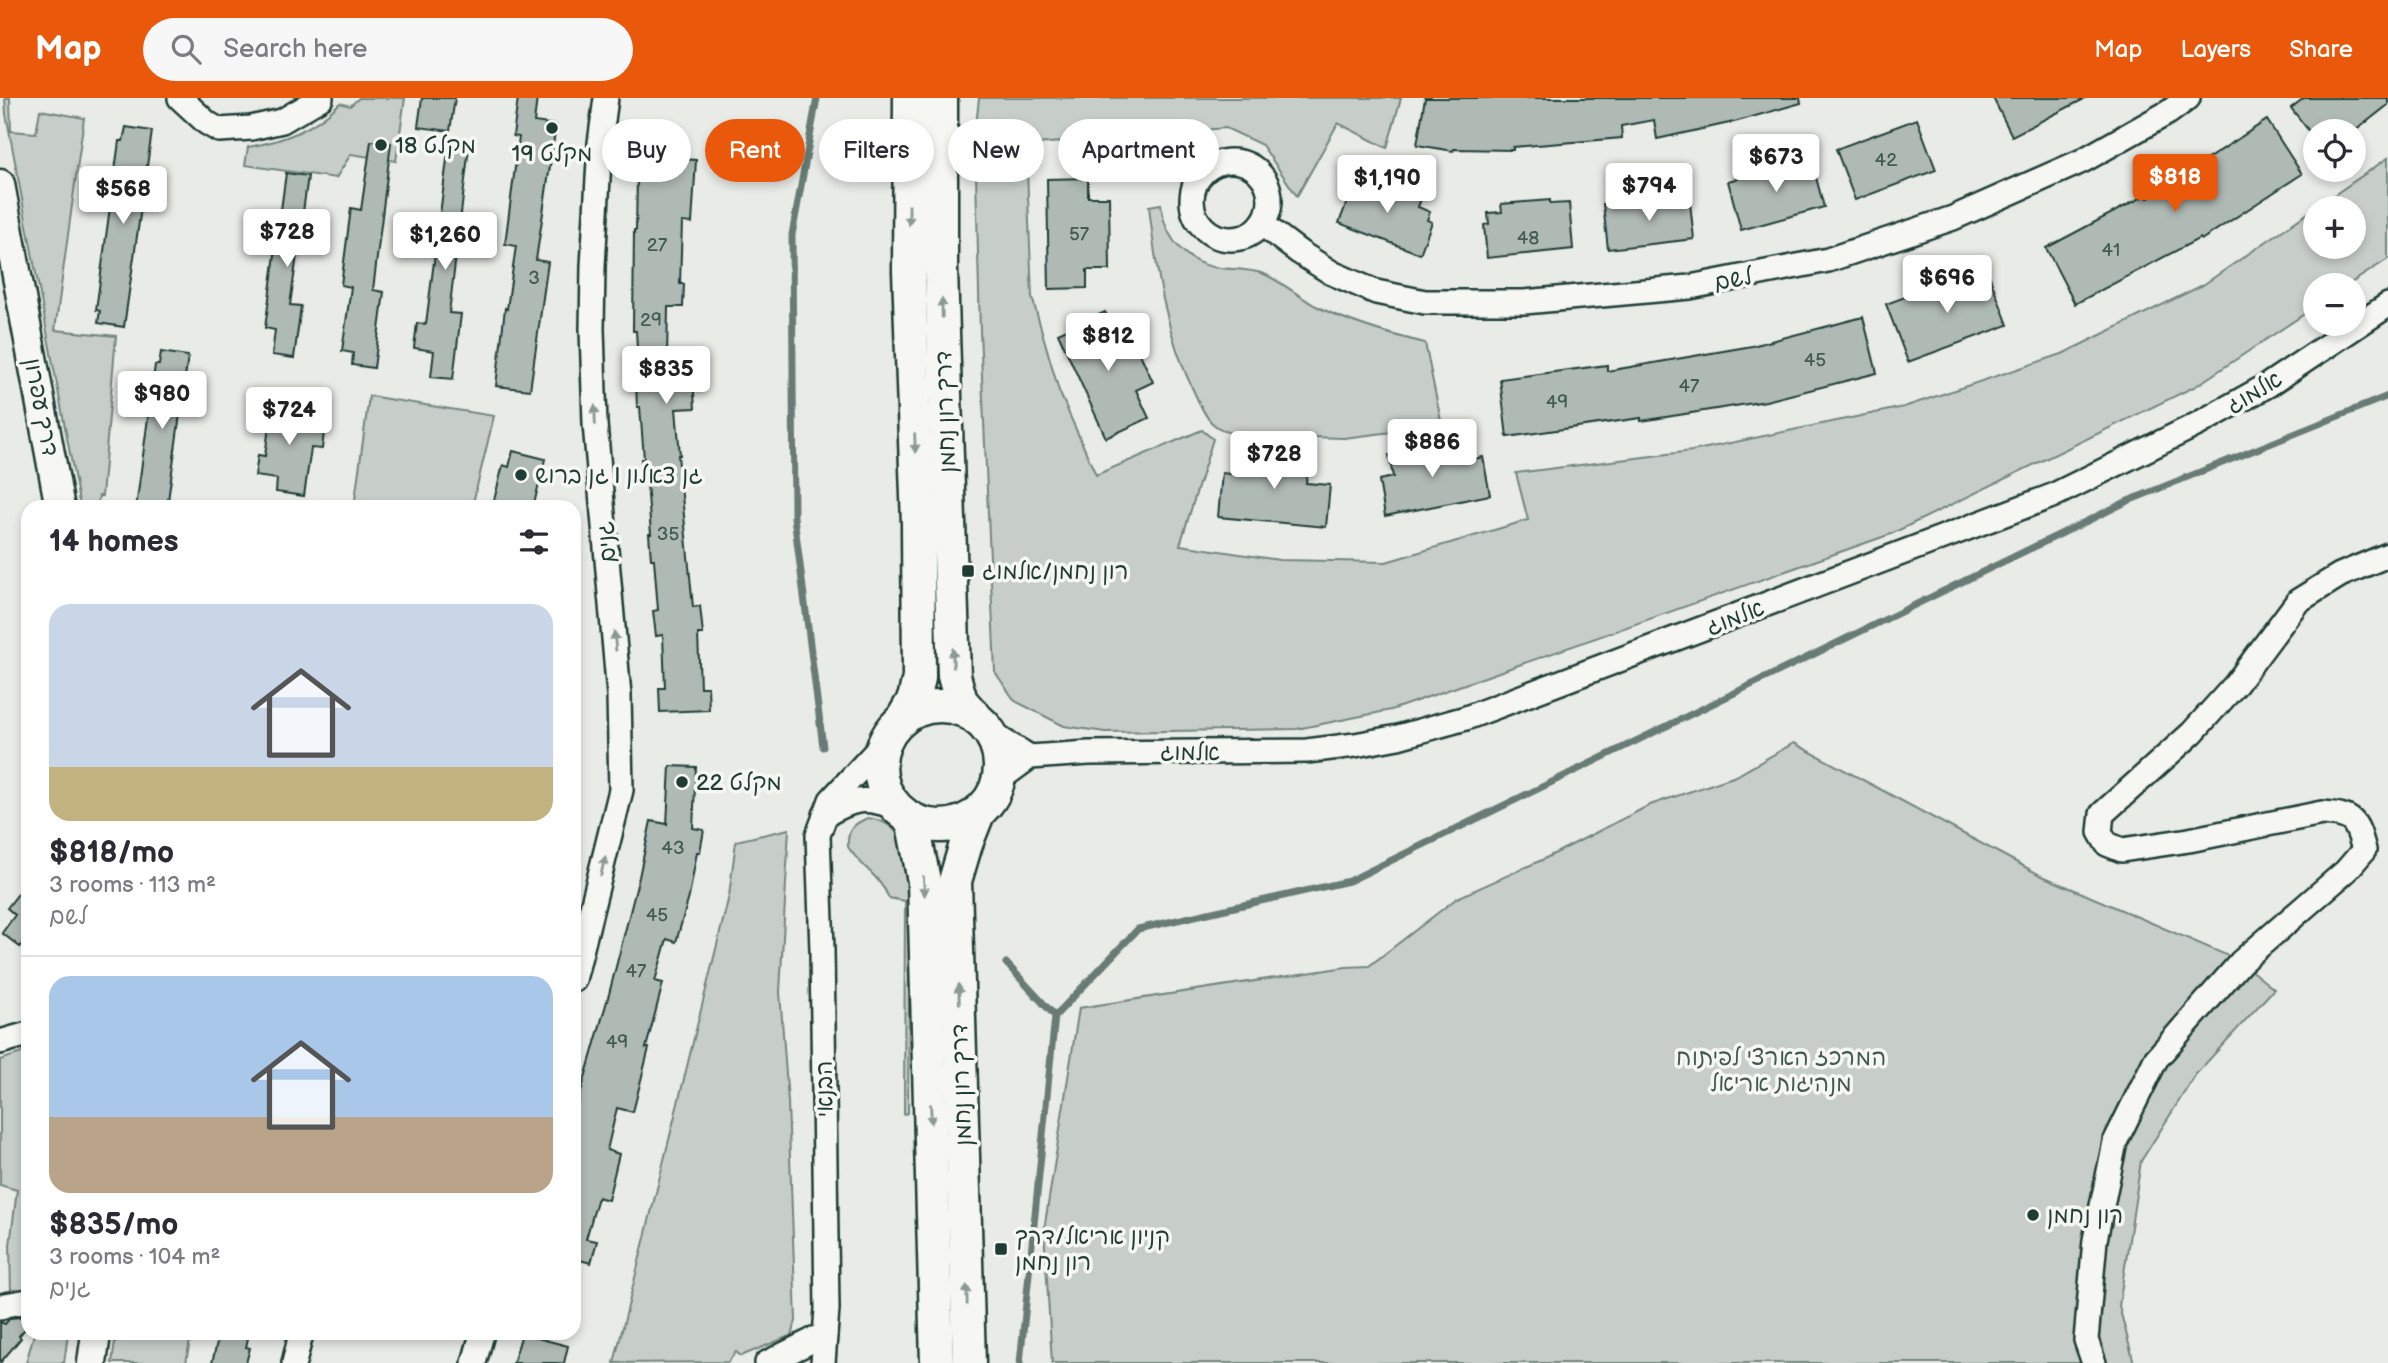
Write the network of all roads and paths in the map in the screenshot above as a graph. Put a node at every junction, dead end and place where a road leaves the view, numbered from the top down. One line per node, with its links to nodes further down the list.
1 (180, 98): 2 (street)
2 (321, 98)
3 (606, 98): 20 (street, גנים, one-way to 3)
4 (910, 98): 12 (main road, דרך רון נחמן, one-way to 12)
5 (941, 98): 13 (main road, דרך רון נחמן, one-way to 5)
6 (2188, 98): 8 (street, לשם)
7 (1, 189): 10 (street, דרך עפרון)
8 (1262, 224)
9 (2388, 305): 15 (street, אלמוג)
10 (59, 500)
11 (2388, 555): 36 (street)
12 (903, 718): 13 (main road); 14 (main road)
13 (983, 726): 15 (street); 16 (main road)
14 (884, 744): 18 (main road); 19 (street, הבנאי)
15 (1030, 757): 16 (street)
16 (998, 781): 17 (main road)
17 (979, 811): 18 (main road); 35 (main road, דרך רון נחמן, one-way to 17)
18 (904, 813): 19 (street); 34 (main road, דרך רון נחמן, one-way to 34)
19 (825, 815): 25 (street, הבנאי)
20 (581, 929)
21 (21, 1036): 22 (street)
22 (0, 1042)
23 (21, 1302): 24 (street)
24 (0, 1308)
25 (825, 1334): 32 (street); 33 (street, הבנאי)
26 (95, 1340): 29 (street)
27 (300, 1340): 30 (street)
28 (480, 1340): 31 (street)
29 (92, 1363)
30 (294, 1363)
31 (474, 1363)
32 (768, 1363)
33 (822, 1363)
34 (937, 1363)
35 (969, 1363)
36 (2094, 1363)

